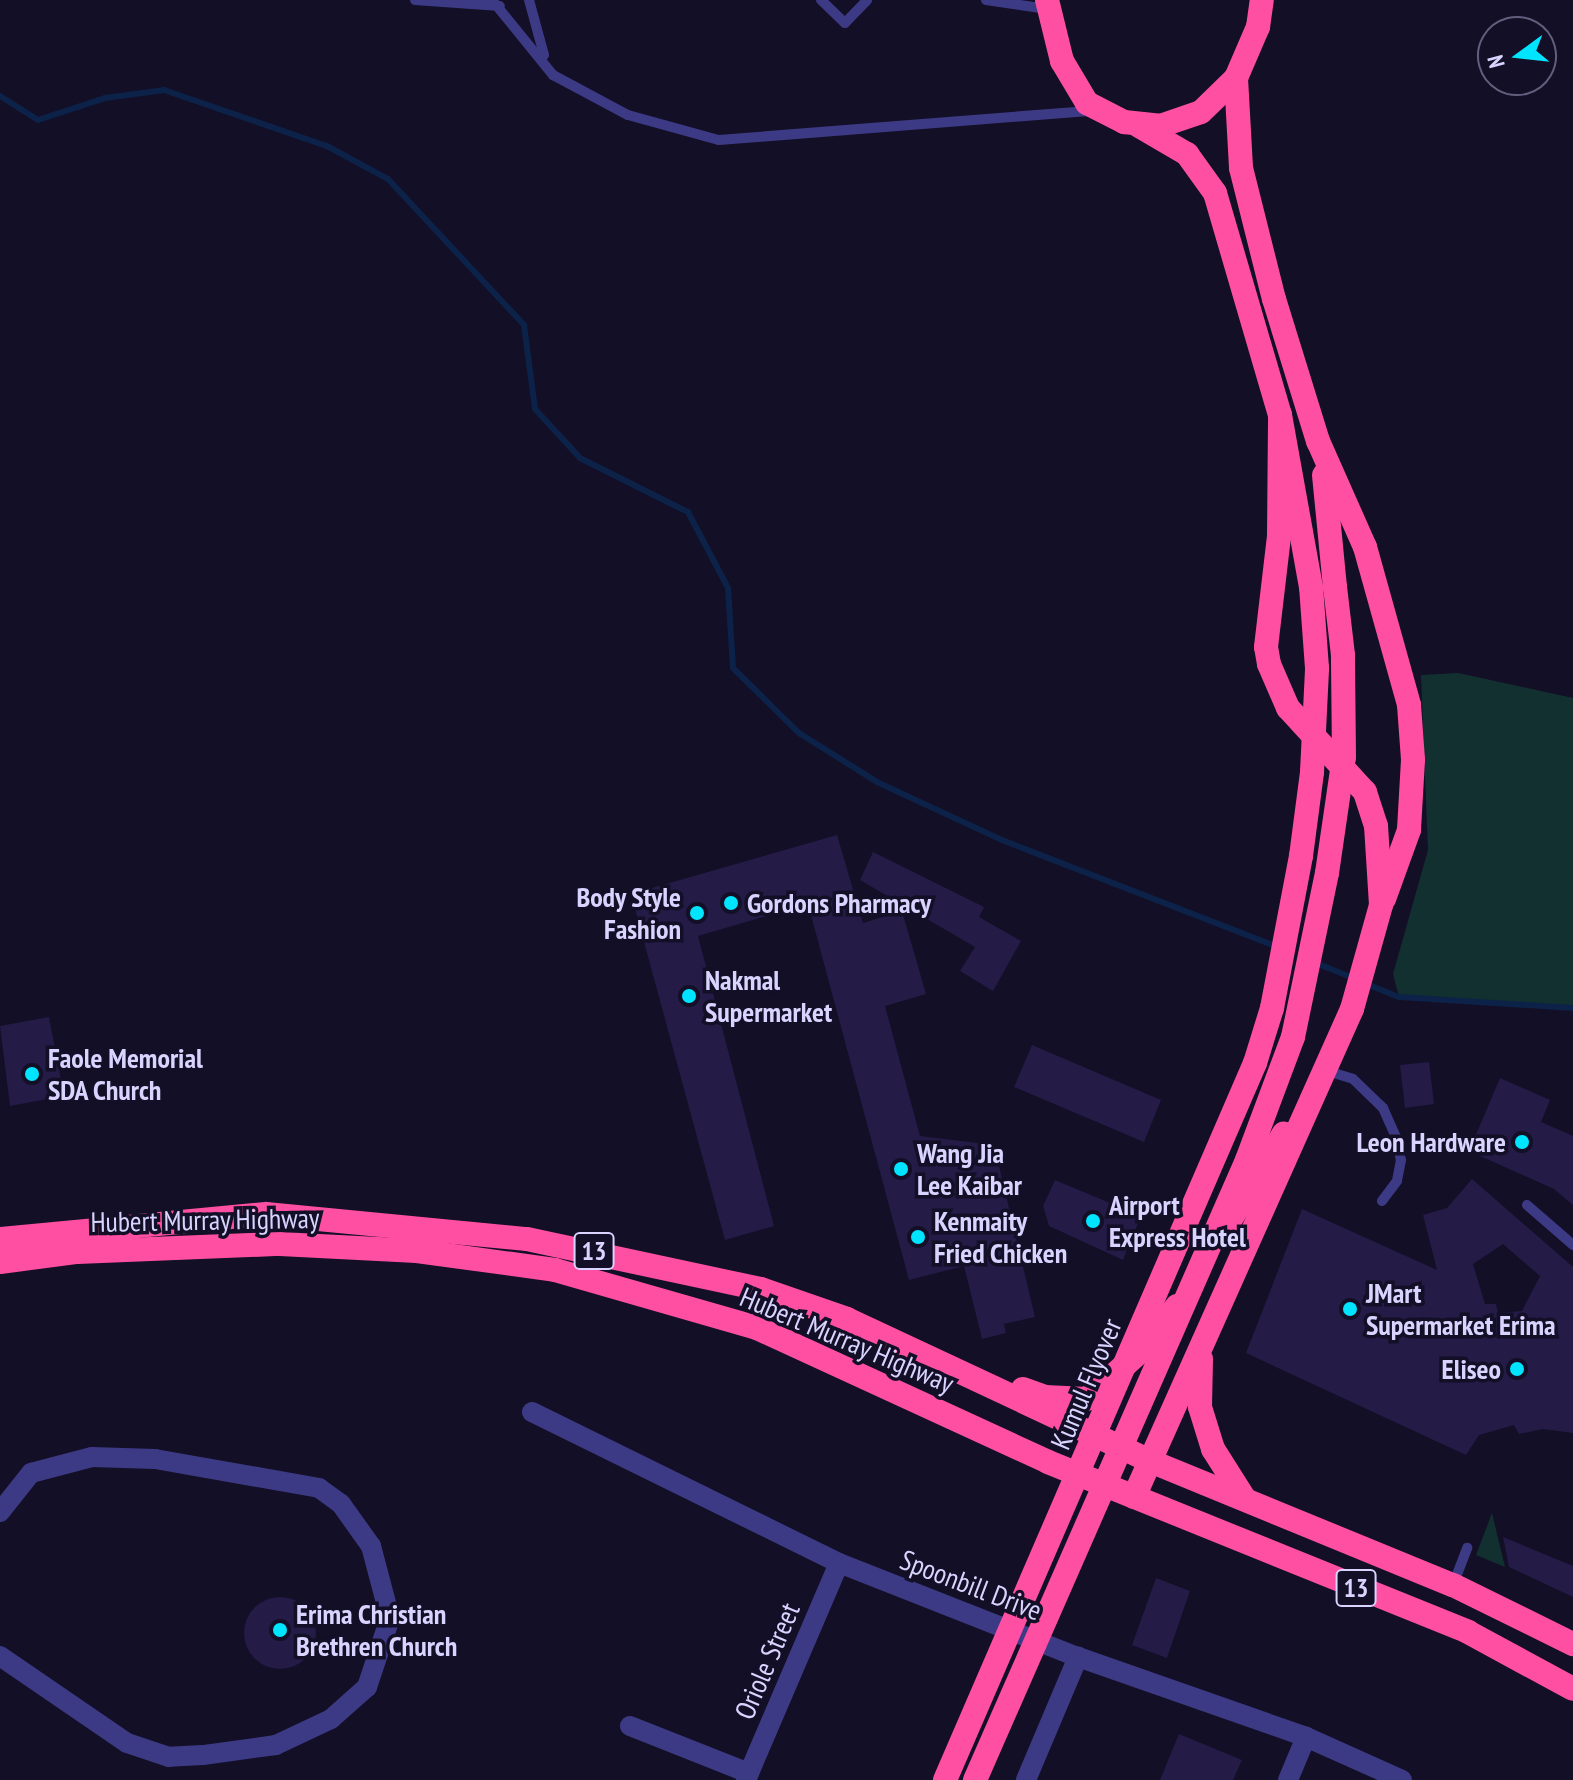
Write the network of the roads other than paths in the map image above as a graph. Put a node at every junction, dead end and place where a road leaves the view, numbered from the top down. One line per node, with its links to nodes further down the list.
1 (415, 0): 7 (lane)
2 (529, 0): 9 (lane)
3 (821, 0): 4 (lane)
4 (867, 0)
5 (986, 0): 8 (lane)
6 (1262, 0): 10 (highway)
7 (497, 2): 9 (lane)
8 (1047, 5): 11 (highway)
9 (553, 75): 11 (lane)
10 (1236, 78): 12 (highway); 14 (highway)
11 (1099, 111): 12 (highway)
12 (1139, 126): 13 (highway)
13 (1280, 415): 15 (highway); 16 (highway)
14 (1318, 441): 15 (highway); 16 (highway)
15 (1323, 587): 40 (highway, Kumul Flyover, bridge); 41 (highway, Kumul Flyover, bridge)
16 (1380, 914): 17 (highway)
17 (1323, 1070): 18 (lane); 23 (highway); 24 (highway)
18 (1382, 1201)
19 (1527, 1205): 21 (lane)
20 (0, 1239): 24 (highway, Hubert Murray Highway / 13)
21 (1573, 1245)
22 (0, 1262): 27 (highway, Hubert Murray Highway / 13)
23 (1210, 1321): 26 (highway); 28 (highway)
24 (914, 1353): 26 (highway, Hubert Murray Highway / 13)
25 (532, 1412): 31 (street, Spoonbill Drive)
26 (1150, 1461): 27 (highway); 28 (highway, Hubert Murray Highway / 13)
27 (1134, 1497): 36 (highway, Hubert Murray Highway / 13)
28 (1245, 1500): 32 (highway, Hubert Murray Highway / 13)
29 (0, 1512): 34 (street)
30 (1467, 1548): 32 (lane)
31 (839, 1563): 35 (street, Spoonbill Drive); 39 (street, Oriole Street)
32 (1453, 1585): 33 (highway, Hubert Murray Highway / 13)
33 (1573, 1644)
34 (0, 1656)
35 (1078, 1657): 38 (street, Spoonbill Drive); 42 (street)
36 (1573, 1689)
37 (630, 1726): 39 (street)
38 (1306, 1737): 43 (street); 44 (street, Spoonbill Drive)
39 (748, 1776)
40 (945, 1780)
41 (975, 1780)
42 (1026, 1780)
43 (1288, 1780)
44 (1402, 1780)

